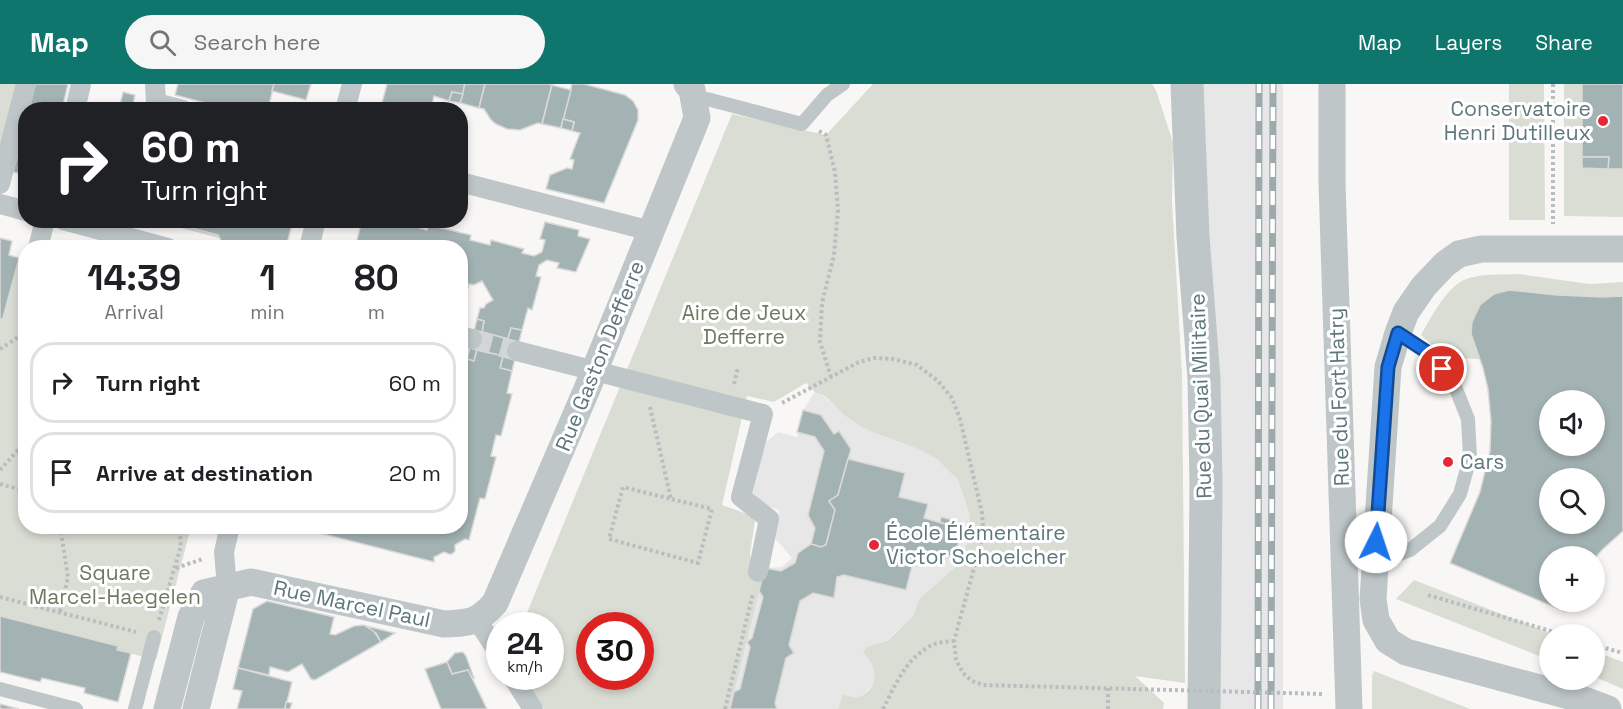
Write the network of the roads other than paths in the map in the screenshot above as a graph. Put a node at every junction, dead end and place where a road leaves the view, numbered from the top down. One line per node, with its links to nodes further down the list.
1 (26, 84): 9 (street)
2 (82, 84): 10 (street); 11 (street)
3 (352, 84): 12 (street)
4 (843, 84): 8 (lane)
5 (1167, 84): 14 (street)
6 (1187, 84): 14 (street, Rue du Quai Militaire)
7 (1332, 84): 43 (street, Rue du Fort Hatry)
8 (691, 94): 22 (street, Rue Gaston Defferre)
9 (21, 102)
10 (77, 102)
11 (87, 102)
12 (347, 102)
13 (18, 115): 15 (street)
14 (1190, 168): 42 (street, Rue du Quai Militaire)
15 (0, 184)
16 (468, 184): 22 (street)
17 (0, 204): 18 (street)
18 (18, 210)
19 (0, 213): 20 (street)
20 (18, 213)
21 (120, 228): 23 (street)
22 (651, 231): 27 (street, Rue Gaston Defferre)
23 (149, 240)
24 (1623, 249): 25 (street)
25 (1398, 333): 29 (street); 29 (lane)
26 (517, 351): 27 (street)
27 (595, 370): 30 (street); 32 (street, Rue Gaston Defferre)
28 (228, 534): 31 (street)
29 (1374, 564): 44 (street)
30 (758, 572)
31 (227, 587): 32 (street, Rue Marcel Paul); 39 (street, Rue Marcel Paul); 40 (street)
32 (477, 620): 33 (street)
33 (486, 634)
34 (154, 637): 38 (lane)
35 (0, 689): 37 (lane)
36 (521, 690): 41 (street)
37 (76, 709)
38 (135, 709)
39 (167, 709)
40 (196, 709)
41 (533, 709)
42 (1204, 709)
43 (1349, 709)
44 (1608, 709)

